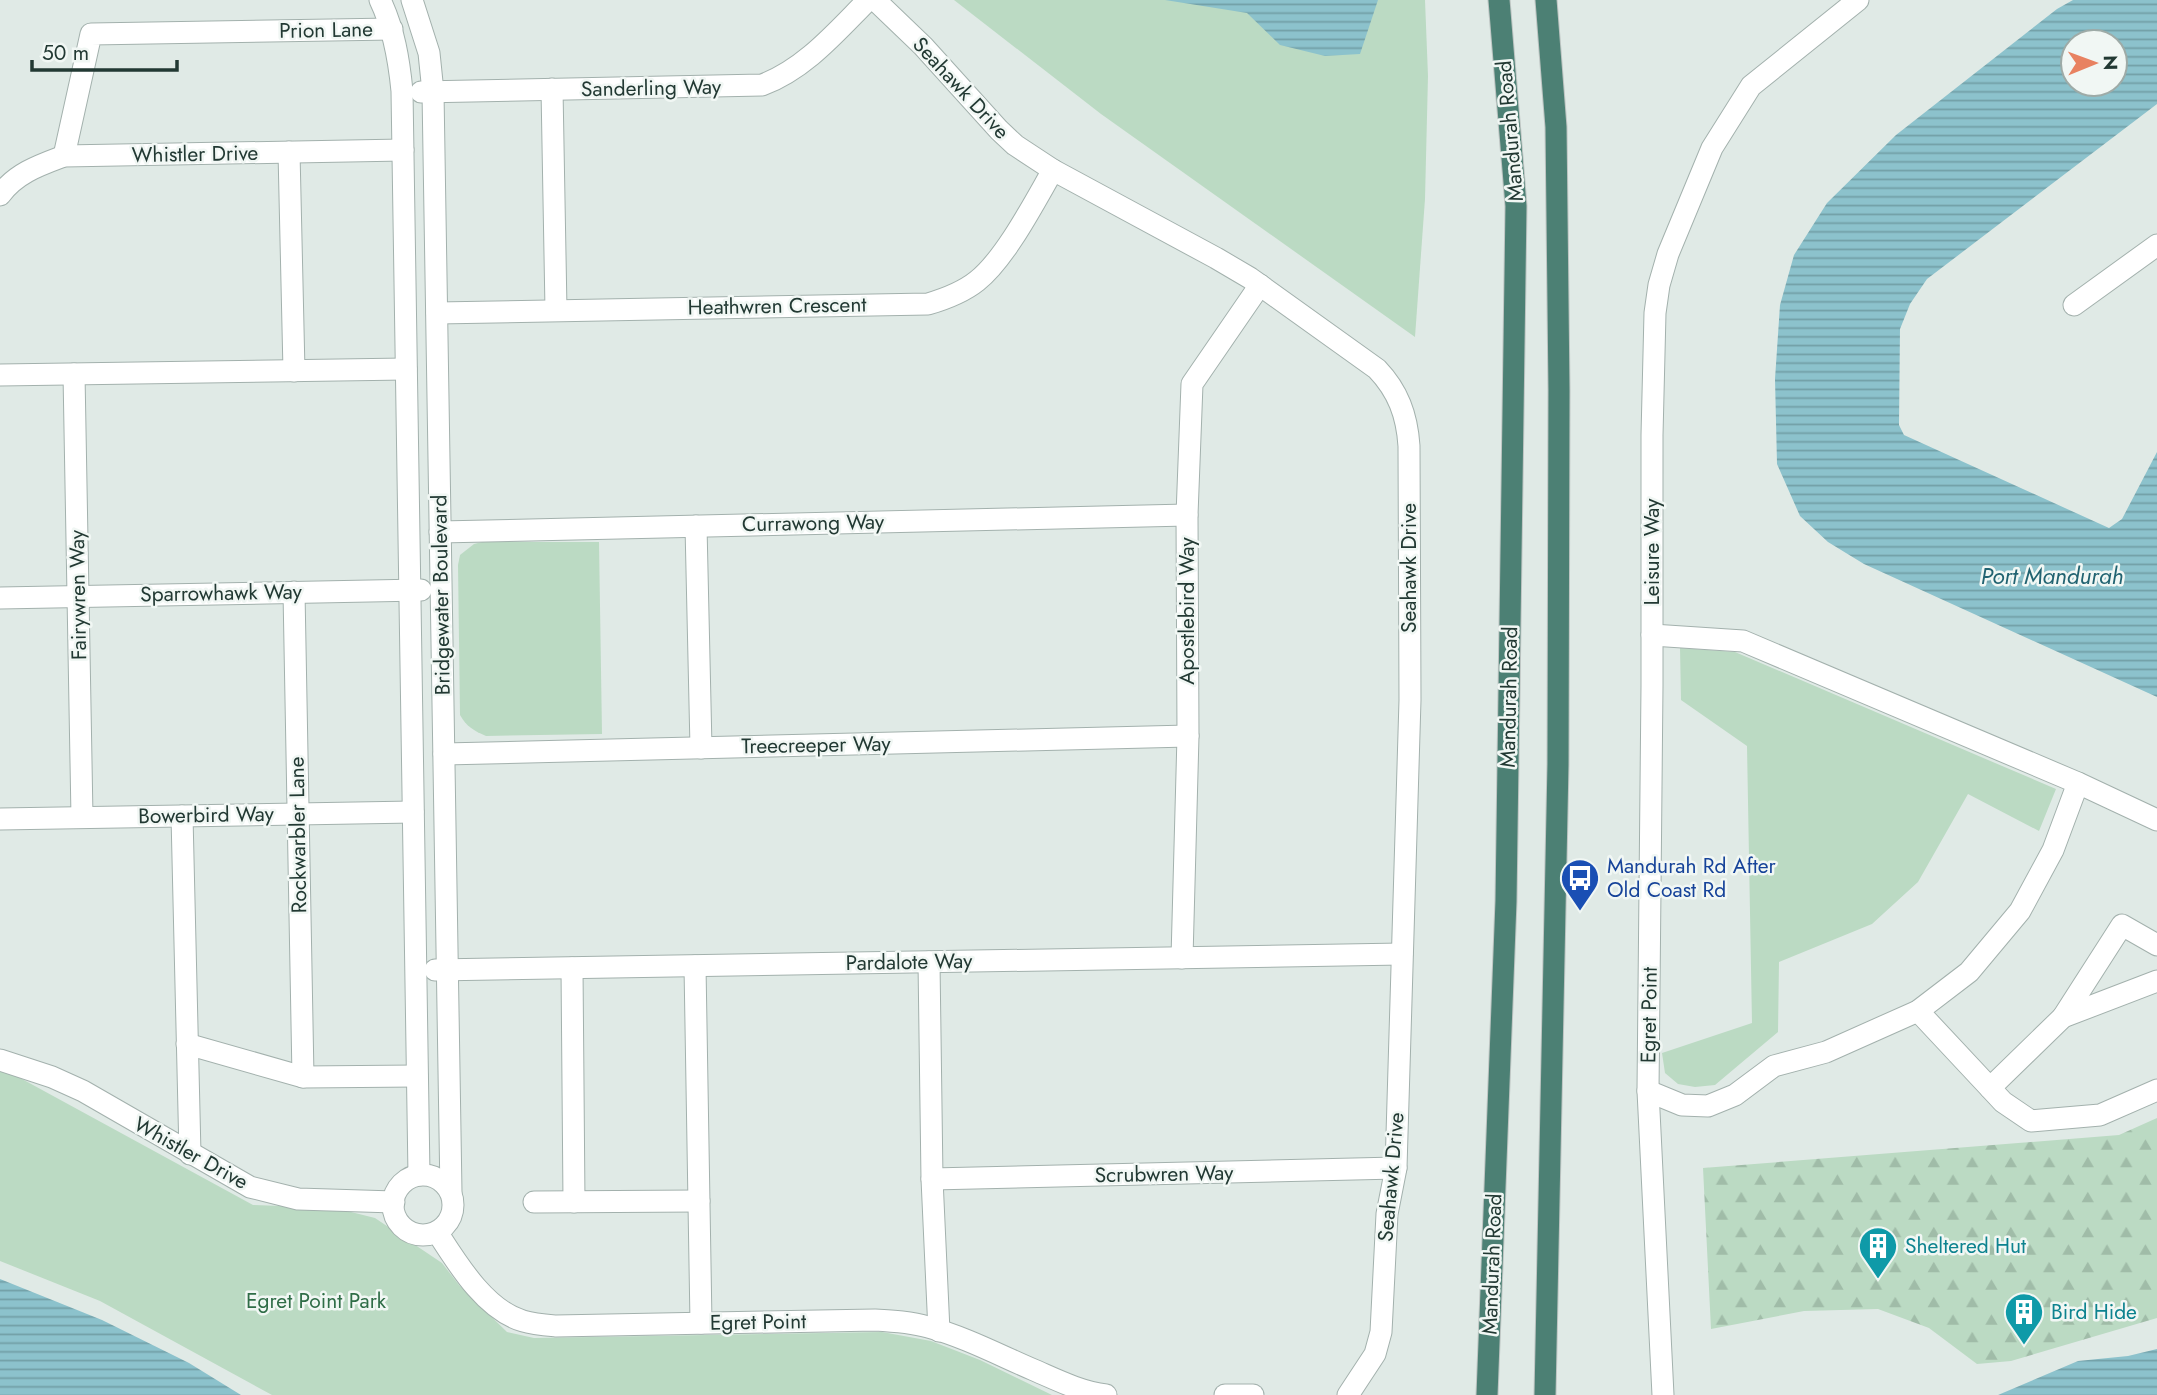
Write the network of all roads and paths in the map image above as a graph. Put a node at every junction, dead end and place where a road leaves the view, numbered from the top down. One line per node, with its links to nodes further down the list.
1 (380, 0): 8 (street, Bridgewater Boulevard)
2 (412, 0): 11 (street, Bridgewater Boulevard)
3 (868, 0): 9 (street, Sanderling Way)
4 (875, 0): 15 (street, Seahawk Drive)
5 (1499, 0): 79 (highway, Mandurah Road)
6 (1546, 0): 80 (highway, Mandurah Road)
7 (1857, 0): 34 (street, Leisure Way)
8 (391, 29): 10 (street, Bridgewater Boulevard); 14 (street, Prion Lane)
9 (552, 89): 11 (street, Sanderling Way); 20 (street)
10 (402, 91): 11 (street, Sanderling Way); 12 (street, Bridgewater Boulevard)
11 (433, 92): 21 (street, Bridgewater Boulevard)
12 (403, 150): 13 (street, Whistler Drive); 22 (street, Bridgewater Boulevard)
13 (289, 152): 14 (street, Whistler Drive); 23 (street)
14 (64, 156): 16 (street, Whistler Drive)
15 (1053, 170): 18 (street, Seahawk Drive); 20 (street, Heathwren Crescent)
16 (0, 195)
17 (2157, 245): 19 (street)
18 (1260, 285): 26 (street, Apostlebird Way); 46 (street, Seahawk Drive)
19 (2074, 305)
20 (556, 310): 21 (street, Heathwren Crescent)
21 (437, 313): 28 (street, Bridgewater Boulevard)
22 (406, 369): 23 (street); 30 (street, Bridgewater Boulevard)
23 (294, 371): 24 (street)
24 (74, 374): 25 (street); 32 (street, Fairywren Way)
25 (0, 375)
26 (1187, 515): 27 (street, Currawong Way); 35 (street, Apostlebird Way)
27 (696, 526): 28 (street, Currawong Way); 36 (street)
28 (440, 532): 29 (street, Bridgewater Boulevard)
29 (442, 589): 30 (street, Sparrowhawk Way); 37 (street, Bridgewater Boulevard)
30 (409, 590): 31 (street, Sparrowhawk Way); 39 (street, Bridgewater Boulevard)
31 (294, 592): 32 (street, Sparrowhawk Way); 40 (street, Rockwarbler Lane)
32 (78, 596): 33 (street, Sparrowhawk Way); 42 (street, Fairywren Way)
33 (0, 598)
34 (1652, 635): 38 (street, Leisure Way); 62 (street, Egret Point)
35 (1188, 736): 36 (street, Treecreeper Way); 47 (street, Apostlebird Way)
36 (701, 748): 37 (street, Treecreeper Way)
37 (444, 754): 51 (street, Bridgewater Boulevard)
38 (2078, 783): 44 (street, Leisure Way); 54 (street)
39 (413, 812): 40 (street, Bowerbird Way); 52 (street, Bridgewater Boulevard)
40 (298, 814): 41 (street, Bowerbird Way); 59 (street, Rockwarbler Lane)
41 (182, 816): 42 (street, Bowerbird Way); 56 (street)
42 (82, 817): 43 (street, Bowerbird Way)
43 (0, 819)
44 (2157, 820)
45 (2157, 945): 55 (street)
46 (1402, 954): 47 (street, Pardalote Way); 64 (street, Seahawk Drive)
47 (1182, 958): 48 (street, Pardalote Way)
48 (929, 962): 49 (street, Pardalote Way); 66 (street)
49 (695, 966): 50 (street, Pardalote Way); 68 (street)
50 (572, 968): 51 (street, Pardalote Way); 71 (street)
51 (447, 970): 52 (street, Pardalote Way); 67 (street, Bridgewater Boulevard)
52 (415, 971): 58 (street, Bridgewater Boulevard)
53 (2157, 981): 55 (street)
54 (1918, 1011): 60 (street); 62 (street)
55 (2063, 1017): 60 (street)
56 (187, 1044): 59 (street); 63 (street)
57 (0, 1060): 63 (street, Whistler Drive)
58 (417, 1076): 59 (street); 65 (street, Bridgewater Boulevard)
59 (303, 1077)
60 (1990, 1088): 61 (street)
61 (2157, 1090)
62 (1648, 1091): 81 (street, Egret Point)
63 (190, 1154): 69 (street, Whistler Drive)
64 (1396, 1168): 66 (street, Scrubwren Way); 78 (street, Seahawk Drive)
65 (419, 1175): 67 (street); 69 (street)
66 (932, 1179): 74 (street)
67 (451, 1193): 72 (street)
68 (699, 1201): 71 (street); 73 (street)
69 (394, 1202): 72 (street)
70 (534, 1202): 71 (street)
71 (575, 1202)
72 (437, 1232): 73 (street, Egret Point)
73 (701, 1323): 74 (street, Egret Point)
74 (939, 1331): 75 (street, Egret Point)
75 (1106, 1395)
76 (1224, 1395): 77 (street)
77 (1253, 1395)
78 (1348, 1395)
79 (1488, 1395)
80 (1545, 1395)
81 (1663, 1395)

